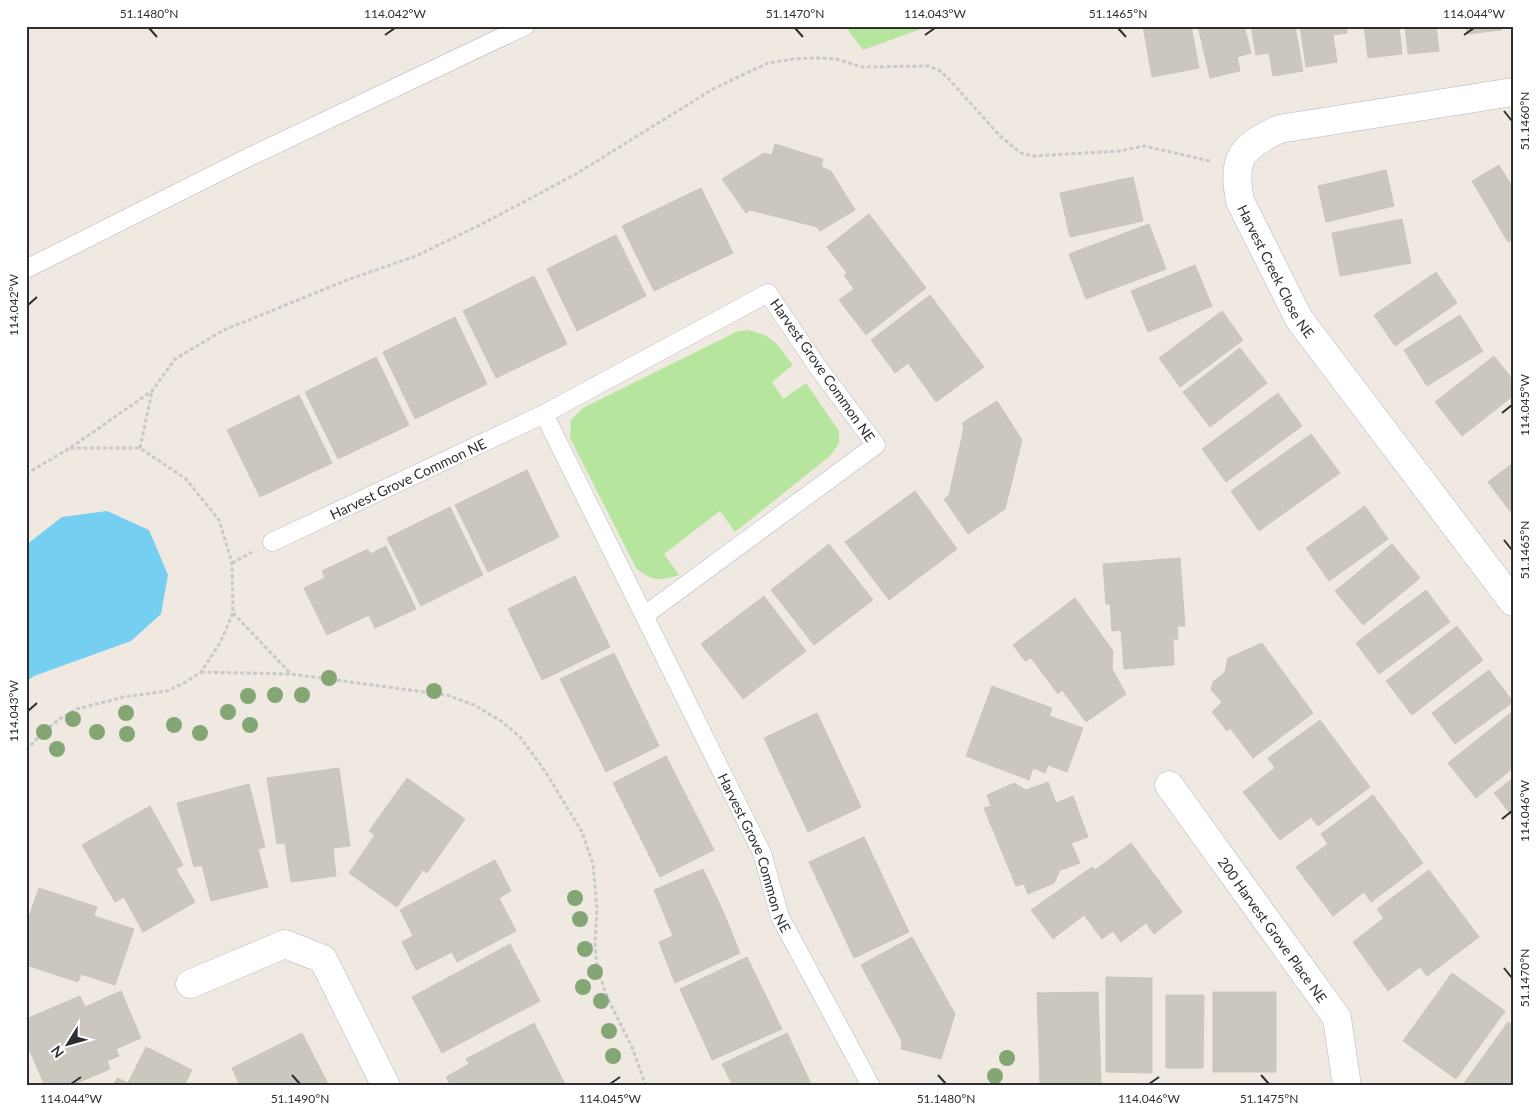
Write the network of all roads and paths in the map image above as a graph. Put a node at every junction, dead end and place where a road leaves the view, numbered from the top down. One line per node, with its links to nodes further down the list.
1 (525, 26): 4 (lane)
2 (1513, 92): 3 (street)
3 (1238, 168): 5 (path); 11 (street, Harvest Creek Close NE)
4 (26, 270)
5 (152, 391): 7 (path); 8 (path)
6 (544, 414): 10 (lane, Harvest Grove Common NE); 13 (lane, Harvest Grove Common NE); 13 (lane, Harvest Grove Common NE)
7 (70, 448): 8 (path); 9 (path)
8 (140, 448): 12 (path)
9 (26, 474)
10 (272, 542)
11 (1513, 602)
12 (233, 613): 14 (path); 15 (path)
13 (644, 615): 21 (lane, Harvest Grove Common NE)
14 (201, 672): 15 (path); 16 (path)
15 (291, 674): 20 (path)
16 (26, 750)
17 (1169, 785): 22 (street, 200 Harvest Grove Place NE)
18 (190, 984): 19 (street)
19 (386, 1086)
20 (646, 1086)
21 (871, 1086)
22 (1346, 1086)

